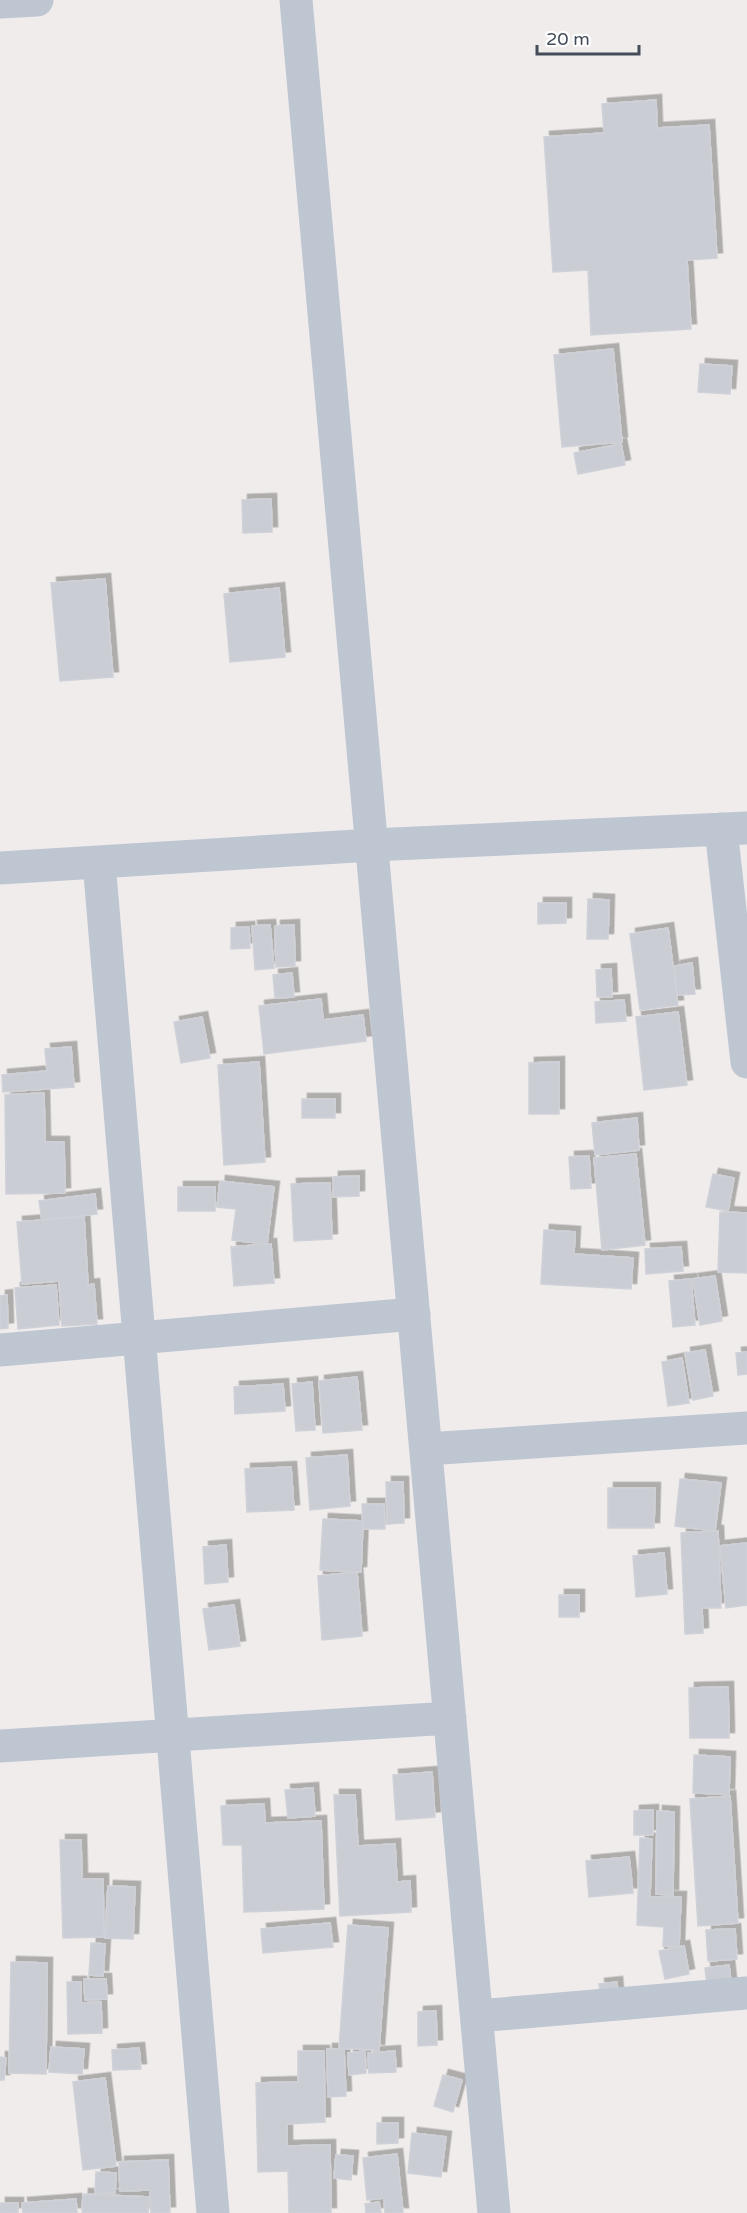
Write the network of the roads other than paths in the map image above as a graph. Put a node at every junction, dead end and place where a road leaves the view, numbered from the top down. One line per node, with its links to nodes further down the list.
1 (37, 0): 3 (street)
2 (296, 0): 5 (street)
3 (0, 3)
4 (734, 828): 5 (street); 8 (street)
5 (372, 845): 6 (street); 9 (street)
6 (99, 862): 7 (street); 10 (street)
7 (0, 868)
8 (747, 1062)
9 (414, 1314): 10 (street); 13 (street)
10 (139, 1339): 11 (street); 15 (street)
11 (0, 1350)
12 (747, 1428): 13 (street)
13 (426, 1449): 14 (street)
14 (450, 1718): 15 (street); 18 (street)
15 (173, 1735): 16 (street); 19 (street)
16 (0, 1746)
17 (747, 1993): 18 (street)
18 (477, 2016): 20 (street)
19 (213, 2213)
20 (494, 2213)

